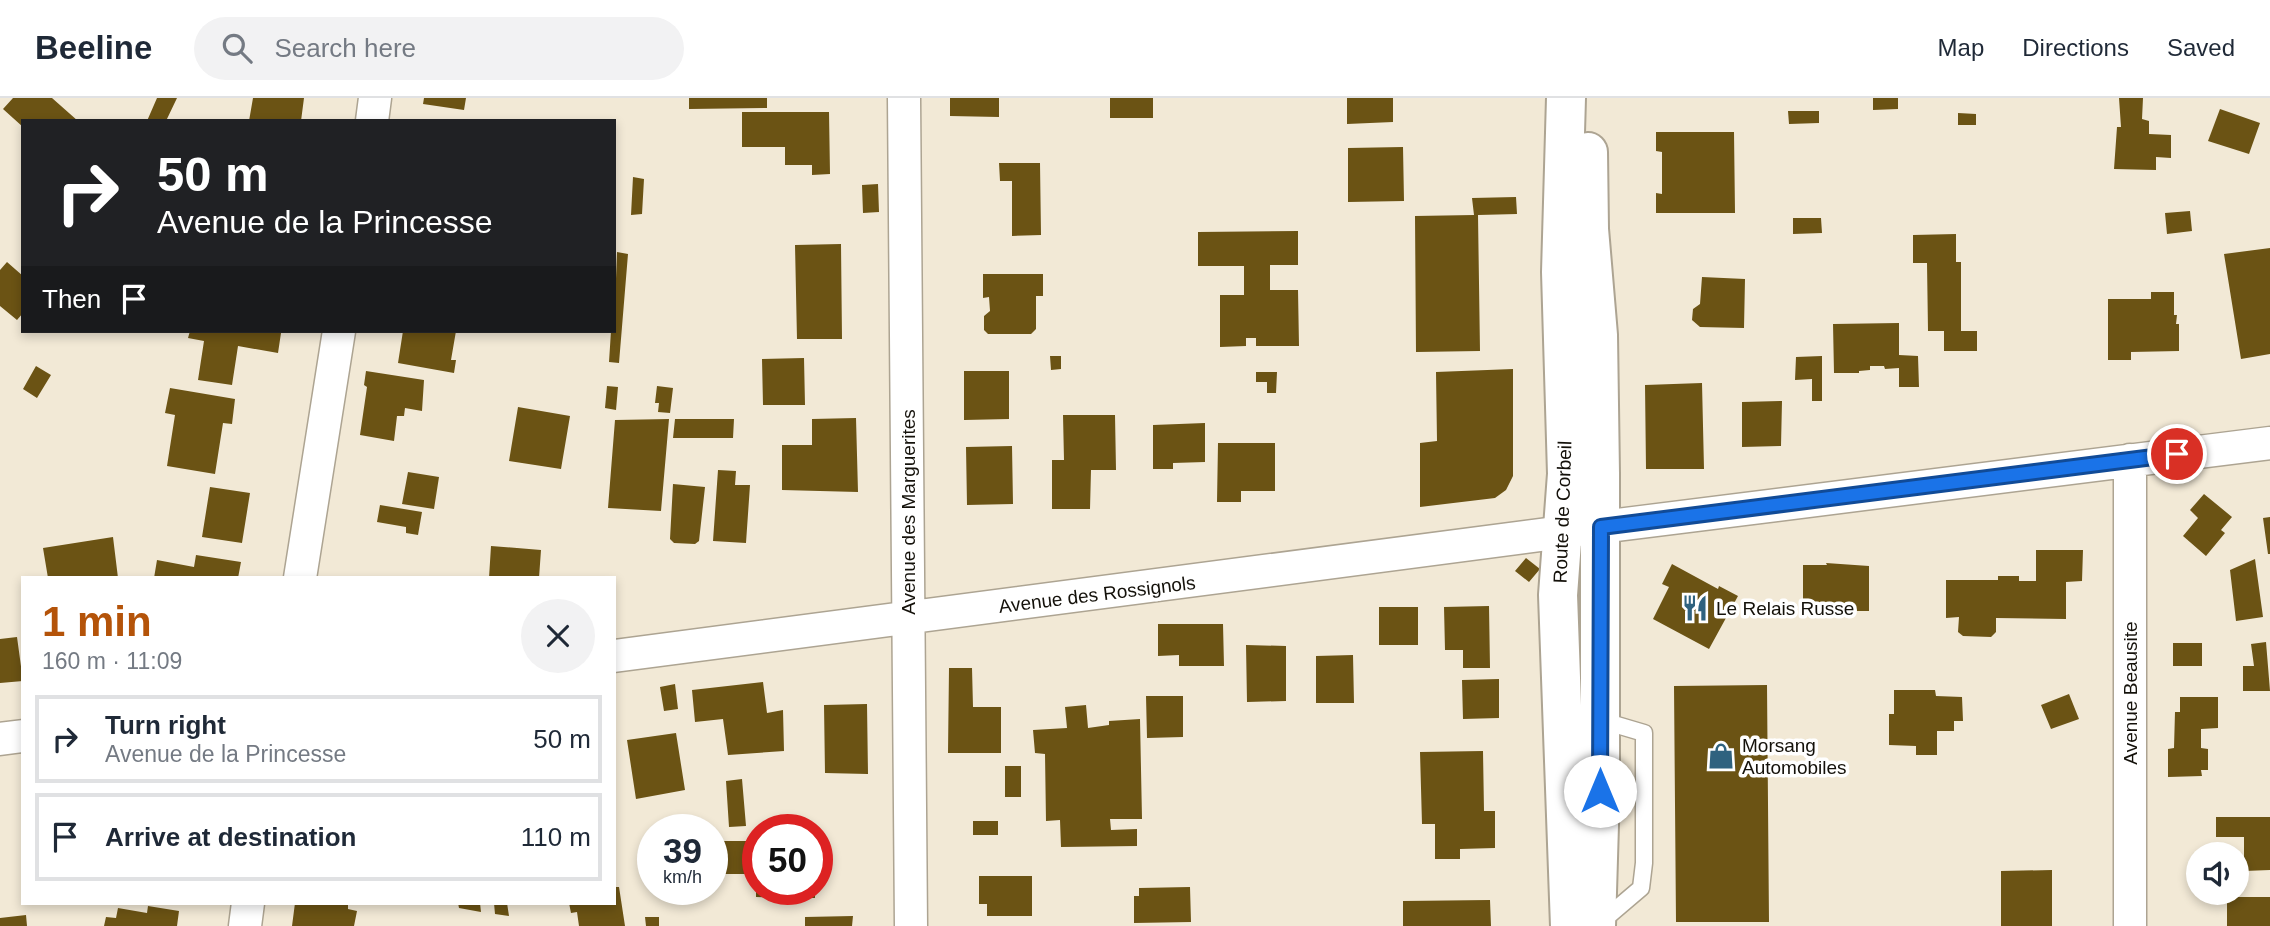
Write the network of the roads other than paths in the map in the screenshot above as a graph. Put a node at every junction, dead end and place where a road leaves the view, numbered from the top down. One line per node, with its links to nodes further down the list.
1 (375, 98): 5 (street)
2 (904, 98): 11 (street, Avenue des Marguerites)
3 (1566, 98): 9 (main road, Route de Corbeil)
4 (1587, 98): 9 (main road, Route de Corbeil)
5 (372, 119)
6 (339, 333): 10 (street)
7 (2270, 443): 8 (street, Avenue des Rossignols)
8 (2130, 460): 9 (street, Avenue des Rossignols); 20 (street, Avenue Beausite)
9 (1581, 530): 11 (street, Avenue des Rossignols); 18 (main road, Route de Corbeil); 19 (main road, Route de Corbeil)
10 (300, 576)
11 (909, 618): 12 (street, Avenue des Rossignols); 17 (street, Avenue des Marguerites)
12 (616, 656)
13 (21, 736): 14 (street)
14 (0, 739)
15 (248, 905): 16 (street)
16 (245, 926)
17 (911, 926)
18 (1570, 926)
19 (1597, 926)
20 (2130, 926)

